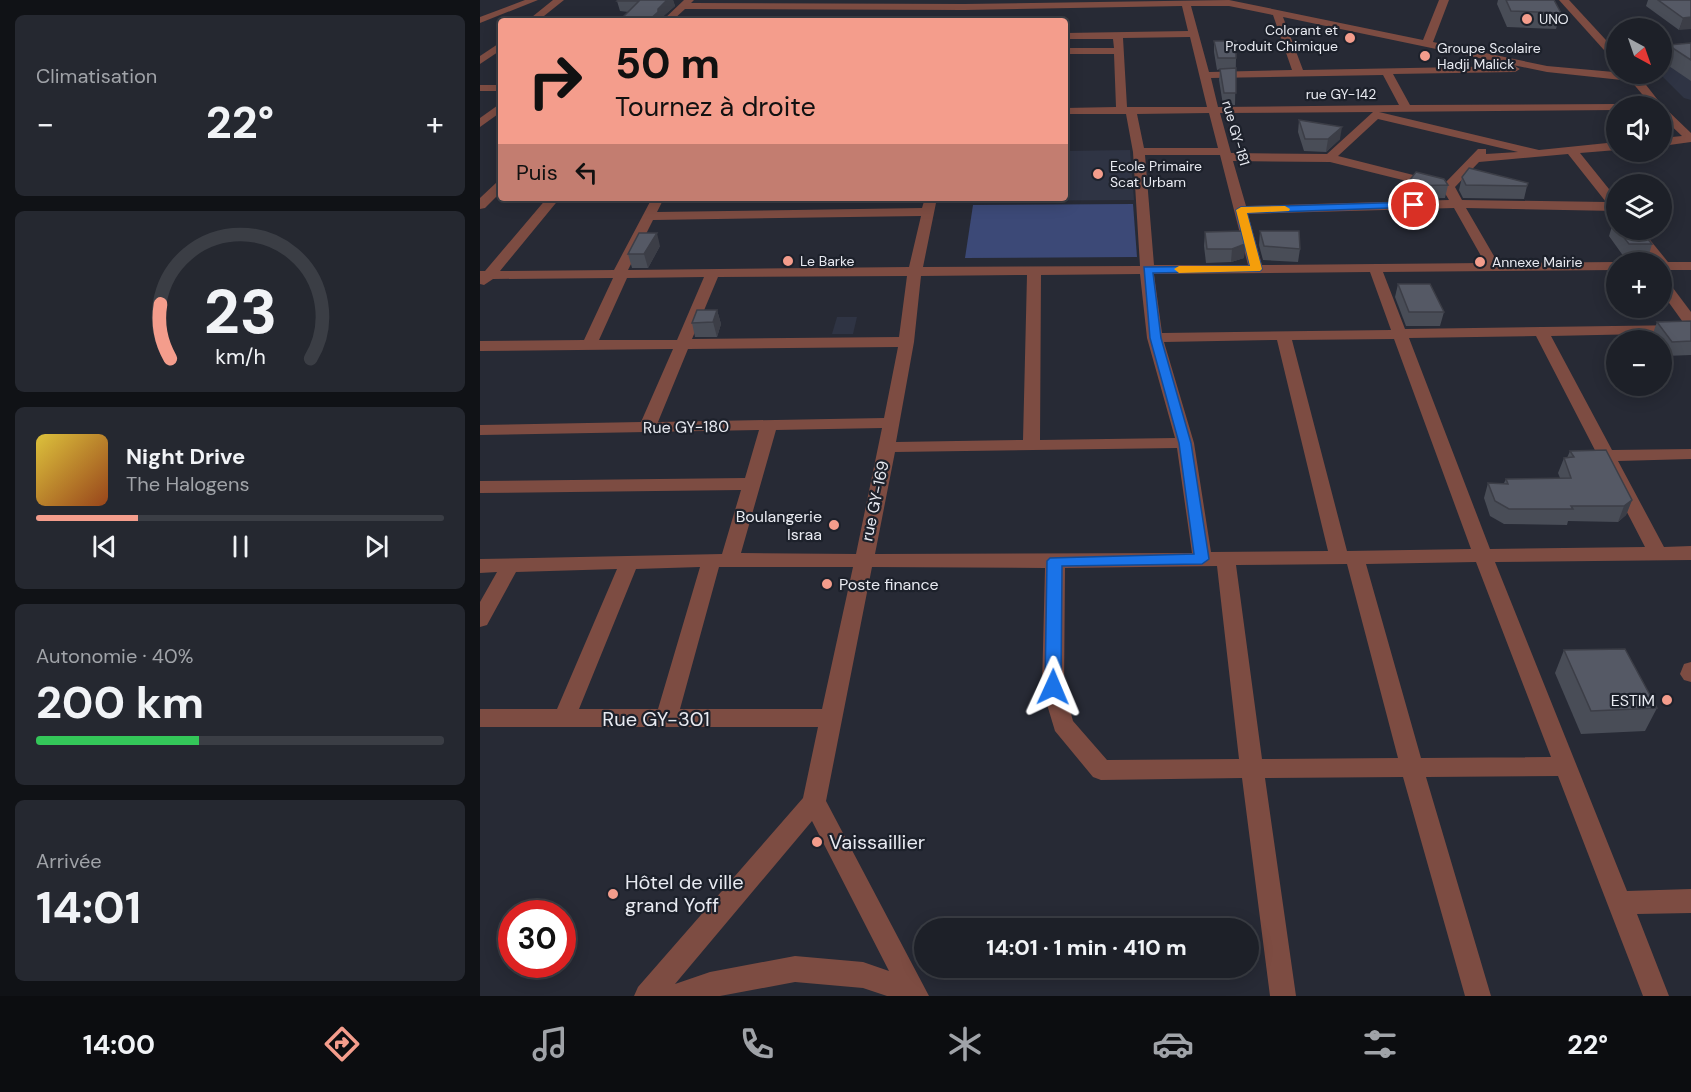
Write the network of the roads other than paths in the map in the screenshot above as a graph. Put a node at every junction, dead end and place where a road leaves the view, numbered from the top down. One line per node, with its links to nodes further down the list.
1 (533, 0): 15 (street)
2 (559, 0): 13 (street)
3 (1444, 0): 19 (street)
4 (1564, 0): 20 (street)
5 (669, 1): 6 (street)
6 (686, 2): 10 (street); 14 (street)
7 (1229, 2): 9 (street); 12 (street)
8 (965, 4): 9 (street); 11 (street)
9 (1186, 5): 16 (street, rue GY-181)
10 (719, 7): 11 (street)
11 (819, 7)
12 (1277, 13): 19 (street); 27 (street)
13 (536, 18)
14 (670, 18)
15 (480, 20)
16 (1194, 34): 18 (street); 29 (street, rue GY-181)
17 (1068, 36): 18 (street)
18 (1114, 36): 23 (street)
19 (1427, 44): 25 (street)
20 (1606, 46)
21 (498, 47): 24 (street)
22 (1068, 51): 23 (street)
23 (1118, 51): 37 (street)
24 (480, 61)
25 (1547, 69): 26 (street); 28 (street)
26 (1387, 73): 27 (street); 35 (street)
27 (1299, 74): 29 (street)
28 (1606, 74)
29 (1205, 75): 38 (street, rue GY-181)
30 (1639, 84): 33 (street)
31 (480, 88): 32 (street)
32 (498, 88)
33 (1649, 96)
34 (1606, 107): 35 (street, rue GY-142)
35 (1406, 108): 40 (street, rue GY-142)
36 (498, 110): 42 (street)
37 (1127, 110): 38 (street, rue GY-142); 39 (street, rue GY-142); 50 (street)
38 (1214, 110): 40 (street, rue GY-142); 52 (street, rue GY-181)
39 (1068, 111)
40 (1373, 112): 47 (street); 53 (street)
41 (1672, 120): 44 (street)
42 (482, 121)
43 (1691, 122): 44 (street)
44 (1676, 124): 45 (street)
45 (1691, 139): 46 (street)
46 (1672, 141)
47 (1492, 142): 51 (street); 54 (street)
48 (1606, 147): 49 (street)
49 (1572, 151): 51 (street); 57 (street)
50 (1139, 152): 52 (street); 77 (street)
51 (1539, 153): 54 (street)
52 (1227, 154): 53 (street); 65 (street, rue GY-181)
53 (1330, 158): 55 (street)
54 (1475, 159): 55 (street)
55 (1448, 187): 61 (street)
56 (498, 188): 63 (street)
57 (1606, 193)
58 (552, 201): 81 (street)
59 (656, 201): 67 (street)
60 (813, 201): 66 (street)
61 (1458, 204): 64 (street); 65 (street); 73 (street)
62 (930, 205): 66 (street); 78 (street, rue GY-169)
63 (480, 206)
64 (1606, 206)
65 (1241, 210): 75 (street, rue GY-181)
66 (808, 214): 67 (street)
67 (649, 216): 80 (street)
68 (1643, 240): 69 (street)
69 (1652, 252)
70 (1672, 265): 72 (street)
71 (1606, 266): 73 (street)
72 (1691, 266)
73 (1494, 267): 74 (street)
74 (1375, 268): 75 (street); 86 (street)
75 (1256, 269): 77 (street)
76 (1034, 270): 77 (street); 78 (street); 98 (street)
77 (1147, 270): 88 (street)
78 (915, 271): 79 (street); 89 (street, rue GY-169)
79 (713, 273): 80 (street); 90 (street)
80 (621, 274): 81 (street); 91 (street)
81 (483, 278)
82 (1672, 296): 83 (street)
83 (1691, 322)
84 (1691, 329): 85 (street)
85 (1541, 332): 86 (street); 101 (street)
86 (1399, 334): 87 (street); 106 (street)
87 (1284, 336): 88 (street); 107 (street)
88 (1155, 338): 97 (street)
89 (906, 342): 90 (street); 93 (street, rue GY-169)
90 (682, 344): 91 (street); 95 (street)
91 (589, 345): 92 (street)
92 (480, 346)
93 (891, 423): 94 (street, Rue GY-180); 99 (street, rue GY-169)
94 (770, 426): 95 (street, Rue GY-180); 102 (street)
95 (646, 427): 96 (street, Rue GY-180)
96 (480, 430)
97 (1185, 443): 98 (street); 108 (street)
98 (1031, 445): 99 (street)
99 (887, 447): 111 (street, rue GY-169)
100 (1691, 454): 101 (street)
101 (1606, 456): 105 (street)
102 (751, 484): 103 (street); 110 (street)
103 (480, 487)
104 (1691, 553): 105 (street)
105 (1658, 554): 106 (street)
106 (1483, 556): 107 (street); 121 (street)
107 (1347, 557): 109 (street); 122 (street)
108 (1202, 559): 109 (street); 112 (street)
109 (1226, 559): 123 (street)
110 (720, 560): 111 (street); 113 (street); 120 (street)
111 (862, 561): 112 (street); 119 (street, rue GY-169)
112 (1055, 561): 123 (street)
113 (628, 563): 115 (street); 118 (street)
114 (480, 566): 115 (street)
115 (510, 566): 116 (street)
116 (480, 620)
117 (480, 718): 118 (street, Rue GY-301)
118 (564, 718): 120 (street, Rue GY-301)
119 (831, 718): 120 (street, Rue GY-301); 124 (street, rue GY-169)
120 (666, 719)
121 (1566, 766): 122 (street); 126 (street)
122 (1412, 767): 123 (street); 131 (street)
123 (1252, 769): 130 (street)
124 (814, 802): 127 (street); 128 (street)
125 (1691, 901): 126 (street)
126 (1620, 903): 132 (street)
127 (915, 994): 129 (street)
128 (647, 996)
129 (677, 996)
130 (1284, 996)
131 (1478, 996)
132 (1656, 996)

